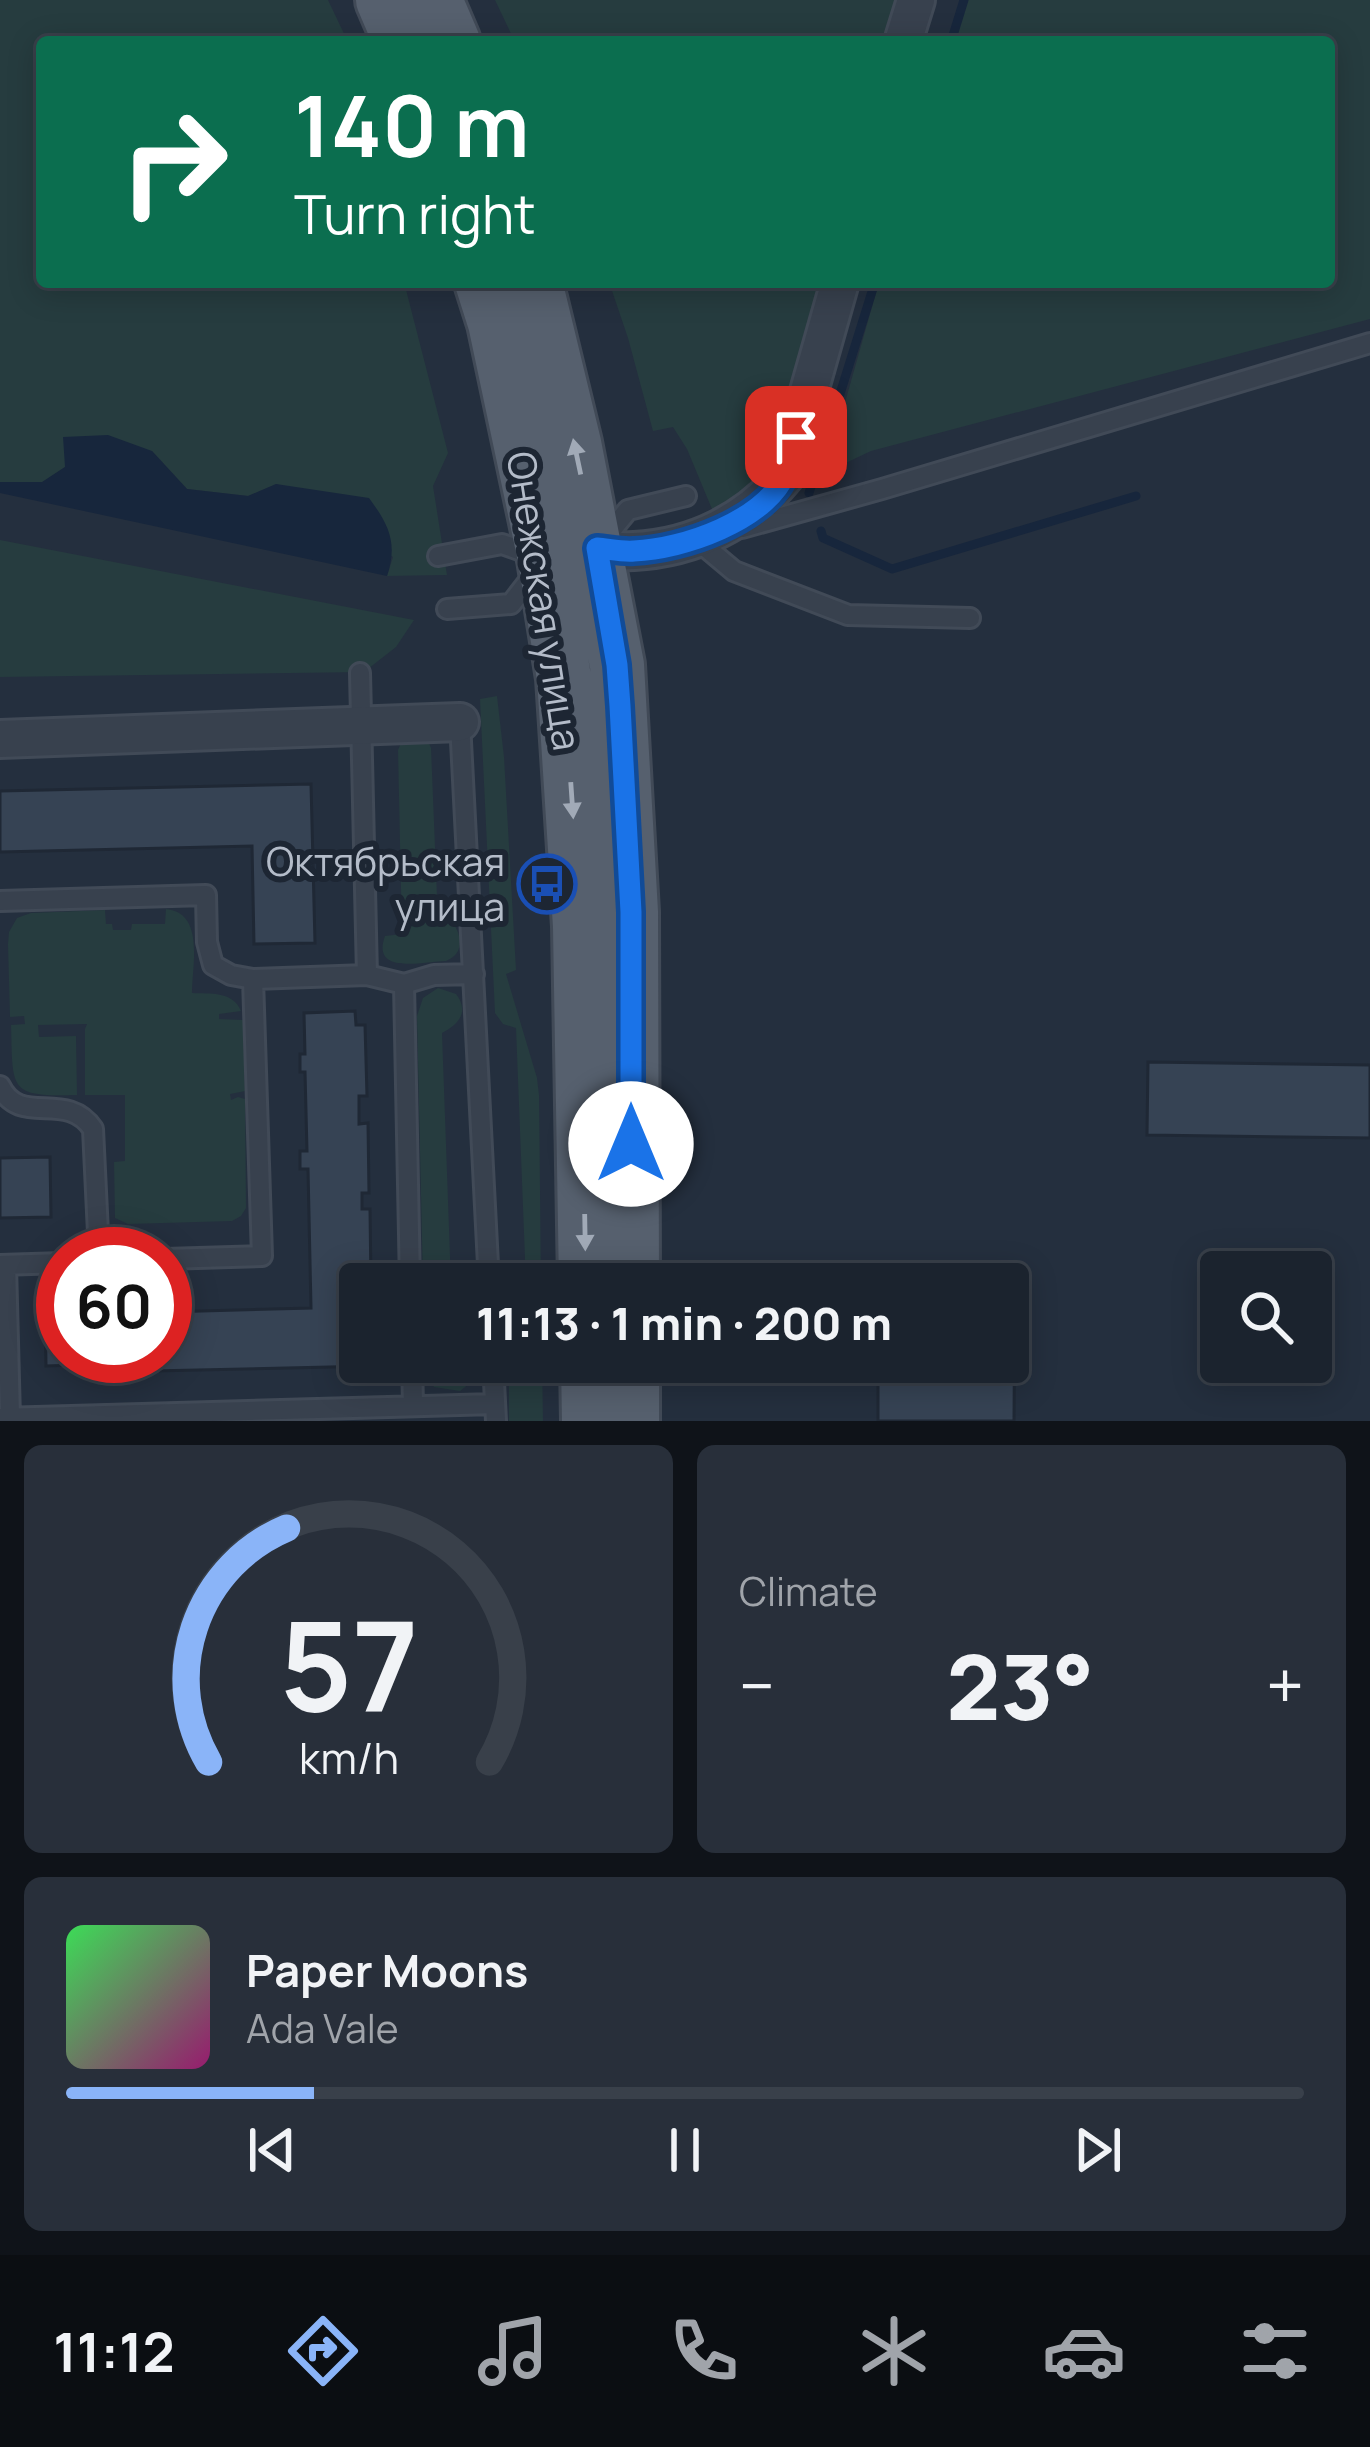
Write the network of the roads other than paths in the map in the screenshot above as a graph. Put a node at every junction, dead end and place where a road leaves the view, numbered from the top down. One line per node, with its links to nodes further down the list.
1 (383, 0): 4 (main road)
2 (435, 0): 5 (main road)
3 (916, 0): 6 (street)
4 (398, 36)
5 (450, 36)
6 (905, 36)
7 (484, 288): 13 (main road, Онежская улица)
8 (536, 288): 13 (main road, Онежская улица, one-way to 8)
9 (838, 288): 12 (street)
10 (1370, 343): 12 (lane)
11 (686, 496): 13 (lane)
12 (697, 540): 13 (street); 16 (lane)
13 (571, 554): 14 (lane); 15 (lane); 31 (main road, Онежская улица, one-way to 31); 32 (main road, Онежская улица)
14 (439, 556)
15 (447, 609)
16 (970, 618)
17 (360, 673): 19 (lane)
18 (460, 722): 19 (street); 22 (lane)
19 (359, 724): 20 (street); 23 (lane)
20 (0, 739)
21 (0, 901): 24 (lane)
22 (474, 974): 25 (lane); 30 (lane)
23 (367, 975): 24 (lane); 25 (lane)
24 (253, 979): 28 (lane)
25 (404, 984): 29 (lane)
26 (0, 1086): 27 (lane)
27 (98, 1227)
28 (192, 1258)
29 (410, 1263)
30 (488, 1263)
31 (586, 1263)
32 (632, 1263)
33 (36, 1264): 34 (lane)
34 (3, 1265): 41 (lane)
35 (412, 1383): 39 (lane)
36 (494, 1383): 40 (lane)
37 (588, 1383): 42 (main road)
38 (632, 1383): 43 (main road)
39 (413, 1405): 40 (lane); 41 (lane)
40 (495, 1413)
41 (5, 1418)
42 (589, 1421)
43 (632, 1421)

